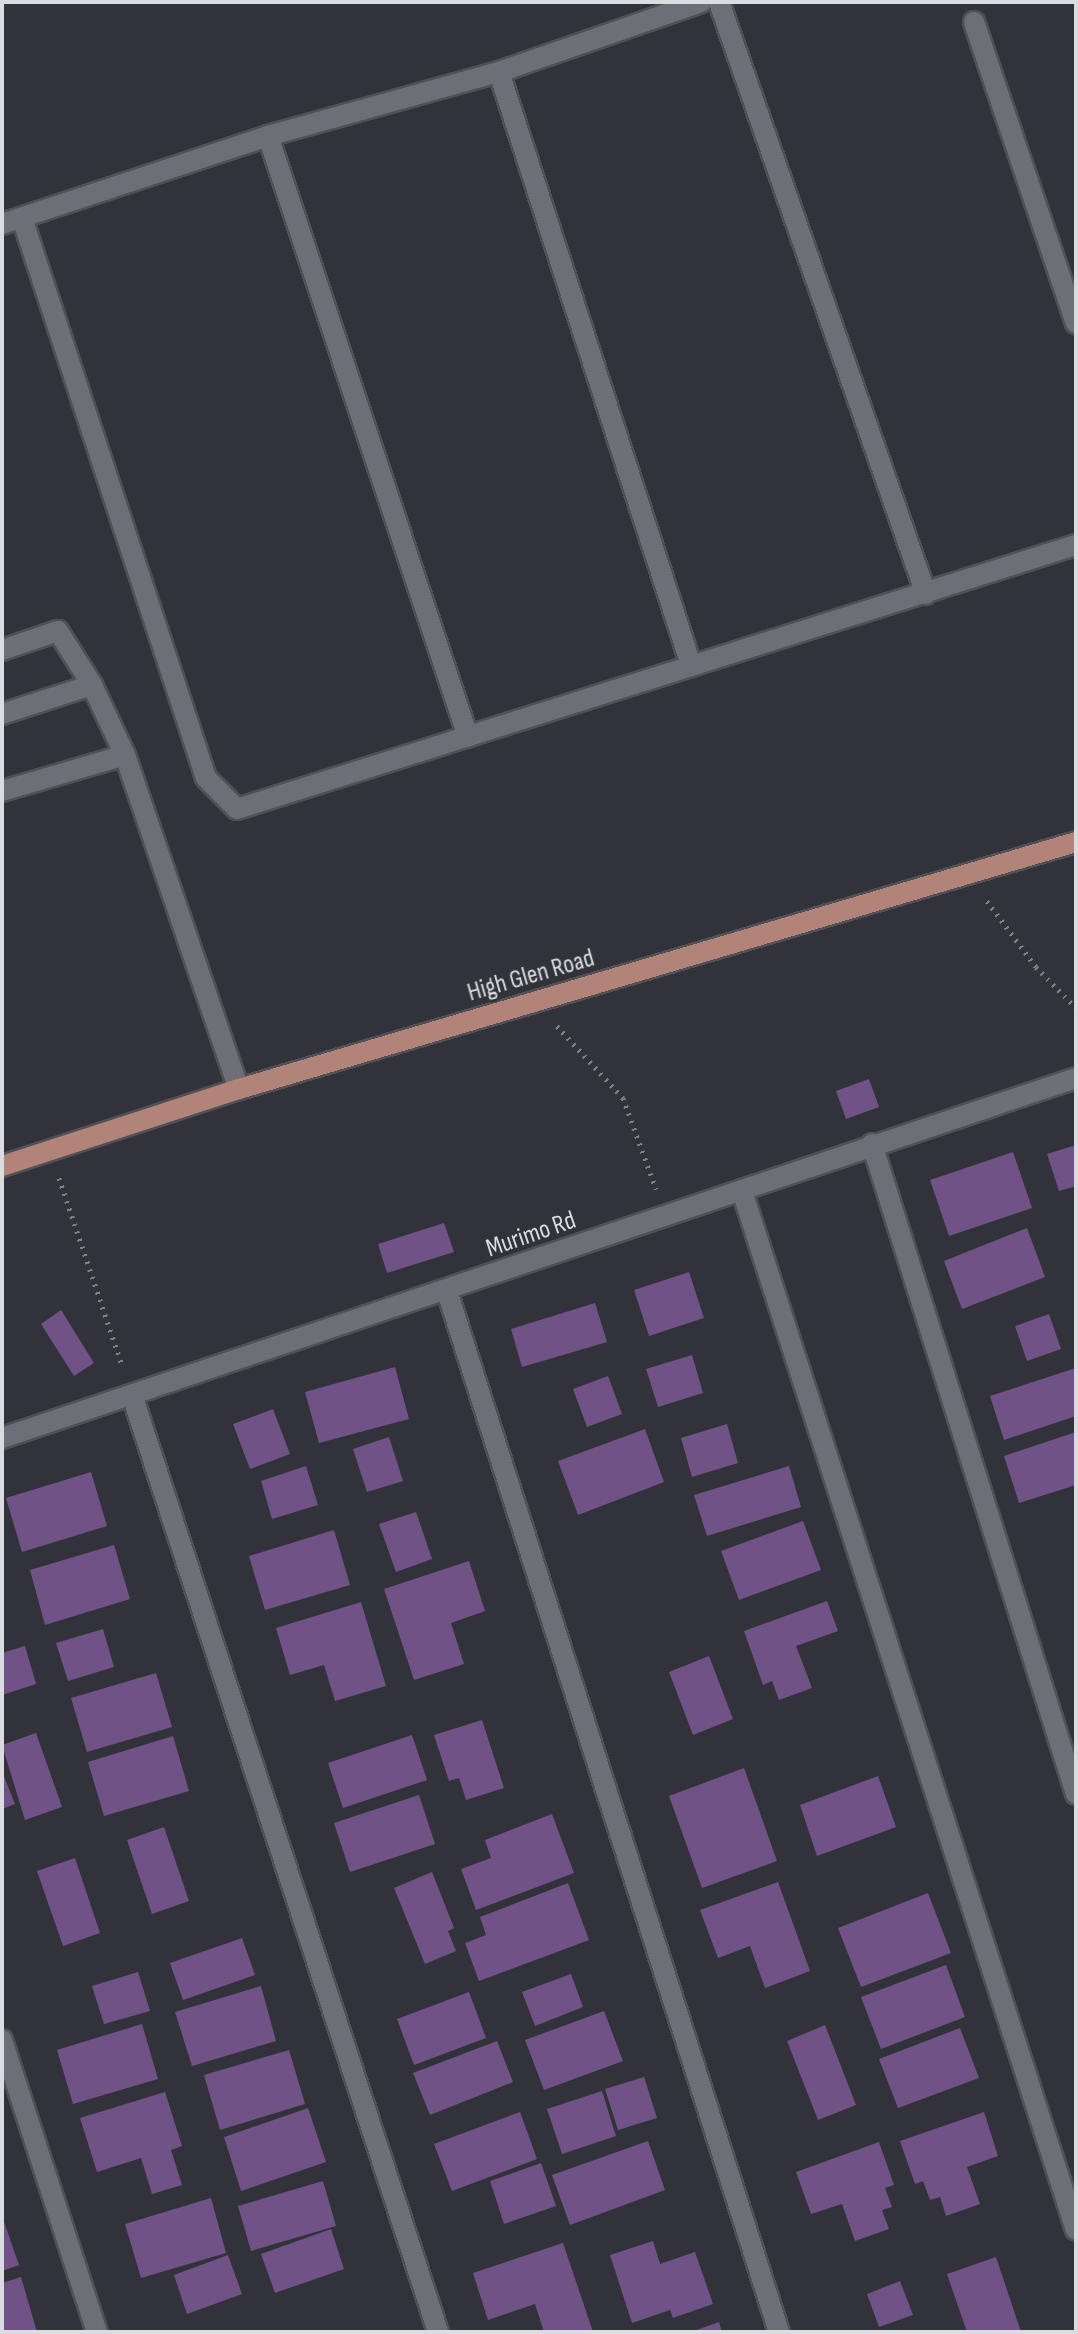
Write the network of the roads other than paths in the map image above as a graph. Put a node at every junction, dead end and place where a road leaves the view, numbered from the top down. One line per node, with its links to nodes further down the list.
1 (701, 2): 4 (street)
2 (719, 2): 9 (street)
3 (974, 22): 7 (street)
4 (499, 72): 5 (street); 11 (street)
5 (268, 136): 6 (street); 14 (street)
6 (12, 221): 14 (street)
7 (1076, 323)
8 (1076, 545): 9 (street)
9 (926, 594): 11 (street)
10 (2, 650): 12 (street)
11 (691, 665): 14 (street)
12 (92, 685): 13 (street); 15 (street)
13 (2, 714)
14 (468, 737)
15 (125, 755): 16 (street); 19 (street)
16 (2, 791)
17 (1076, 842): 19 (main road, High Glen Road)
18 (1076, 1078): 20 (street, Murimo Rd)
19 (239, 1089): 21 (main road, High Glen Road)
20 (872, 1144): 22 (street, Murimo Rd); 26 (street)
21 (2, 1166)
22 (742, 1191): 23 (street, Murimo Rd); 28 (street)
23 (447, 1291): 24 (street, Murimo Rd); 31 (street)
24 (132, 1395): 25 (street, Murimo Rd); 30 (street)
25 (2, 1438)
26 (1076, 1794)
27 (2, 2040): 29 (street)
28 (1076, 2230)
29 (97, 2332)
30 (438, 2332)
31 (779, 2332)

